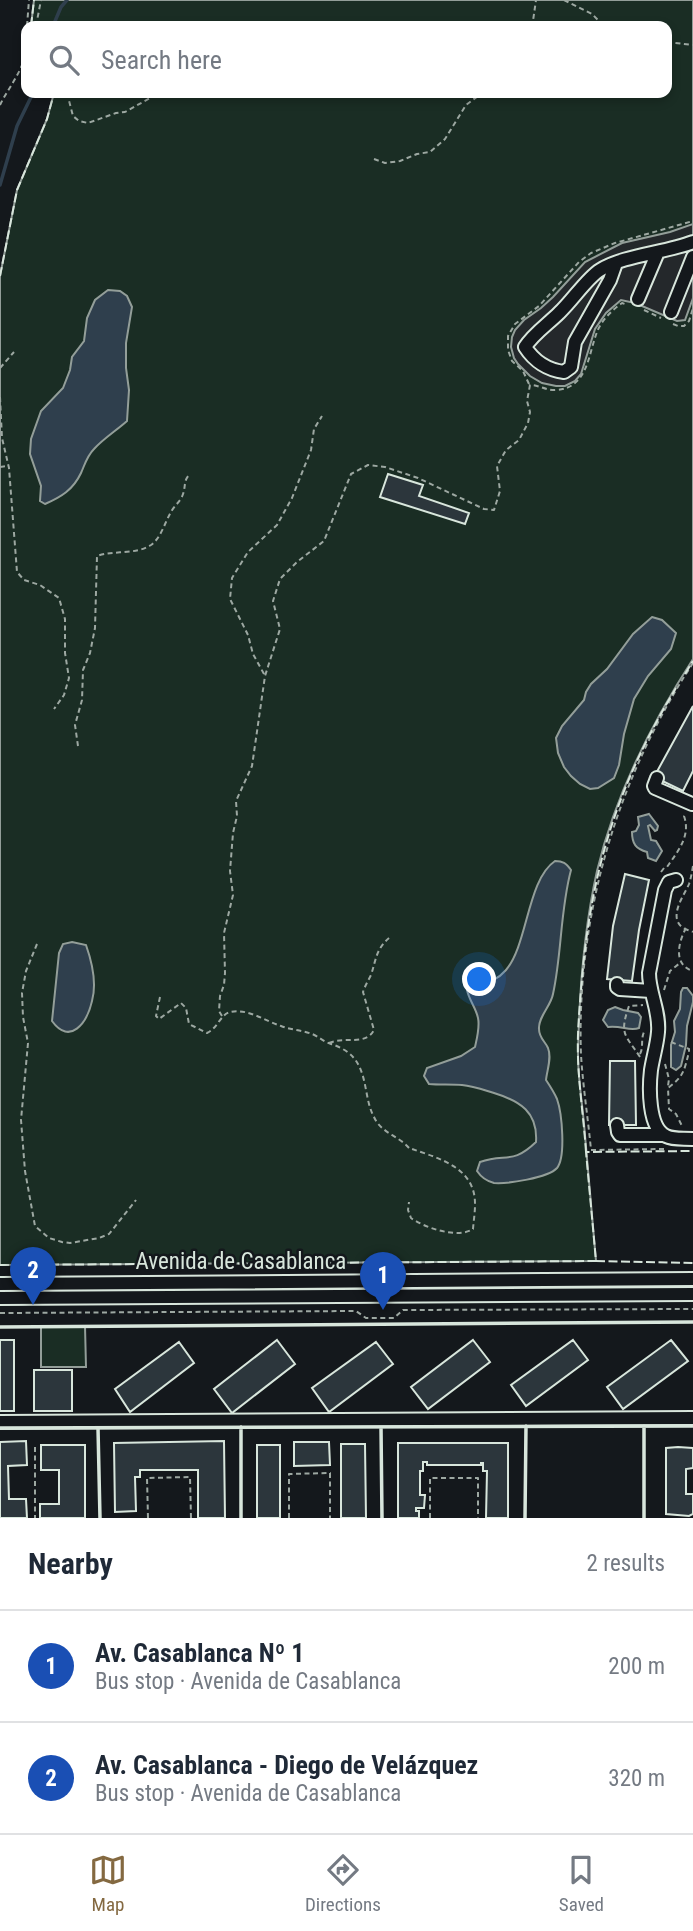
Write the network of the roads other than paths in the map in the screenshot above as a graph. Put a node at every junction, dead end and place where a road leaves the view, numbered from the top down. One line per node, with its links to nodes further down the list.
1 (693, 242): 2 (street)
2 (658, 252): 4 (street); 5 (street)
3 (693, 257): 6 (street)
4 (616, 263): 4 (street)
5 (634, 303)
6 (671, 312)
7 (657, 778): 8 (street)
8 (693, 804)
9 (676, 880): 11 (street)
10 (617, 984): 11 (street)
11 (656, 995): 13 (street)
12 (617, 1125): 13 (street)
13 (662, 1135): 14 (street)
14 (693, 1139)
15 (693, 1279): 16 (street, Avenida de Casablanca)
16 (0, 1284)
17 (693, 1294): 18 (street, Avenida de Casablanca)
18 (0, 1298)
19 (693, 1418): 20 (street)
20 (0, 1422)

